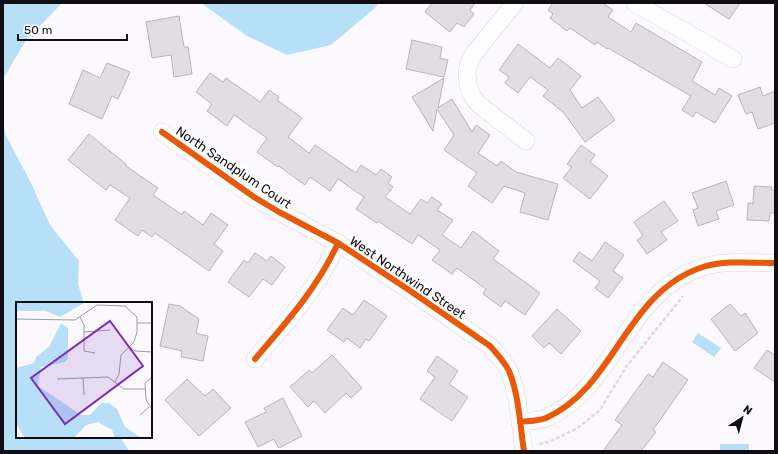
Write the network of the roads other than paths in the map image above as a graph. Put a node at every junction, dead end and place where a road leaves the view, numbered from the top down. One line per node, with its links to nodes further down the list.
1 (515, 3): 5 (street)
2 (635, 3): 3 (street)
3 (733, 59)
4 (162, 132): 6 (street, North Sandplum Court)
5 (526, 142)
6 (338, 243): 8 (street, West Northwind Street); 9 (street, West Northwind Street)
7 (775, 263): 9 (street)
8 (255, 360)
9 (520, 422): 10 (street, West Northwind Street)
10 (524, 449)

